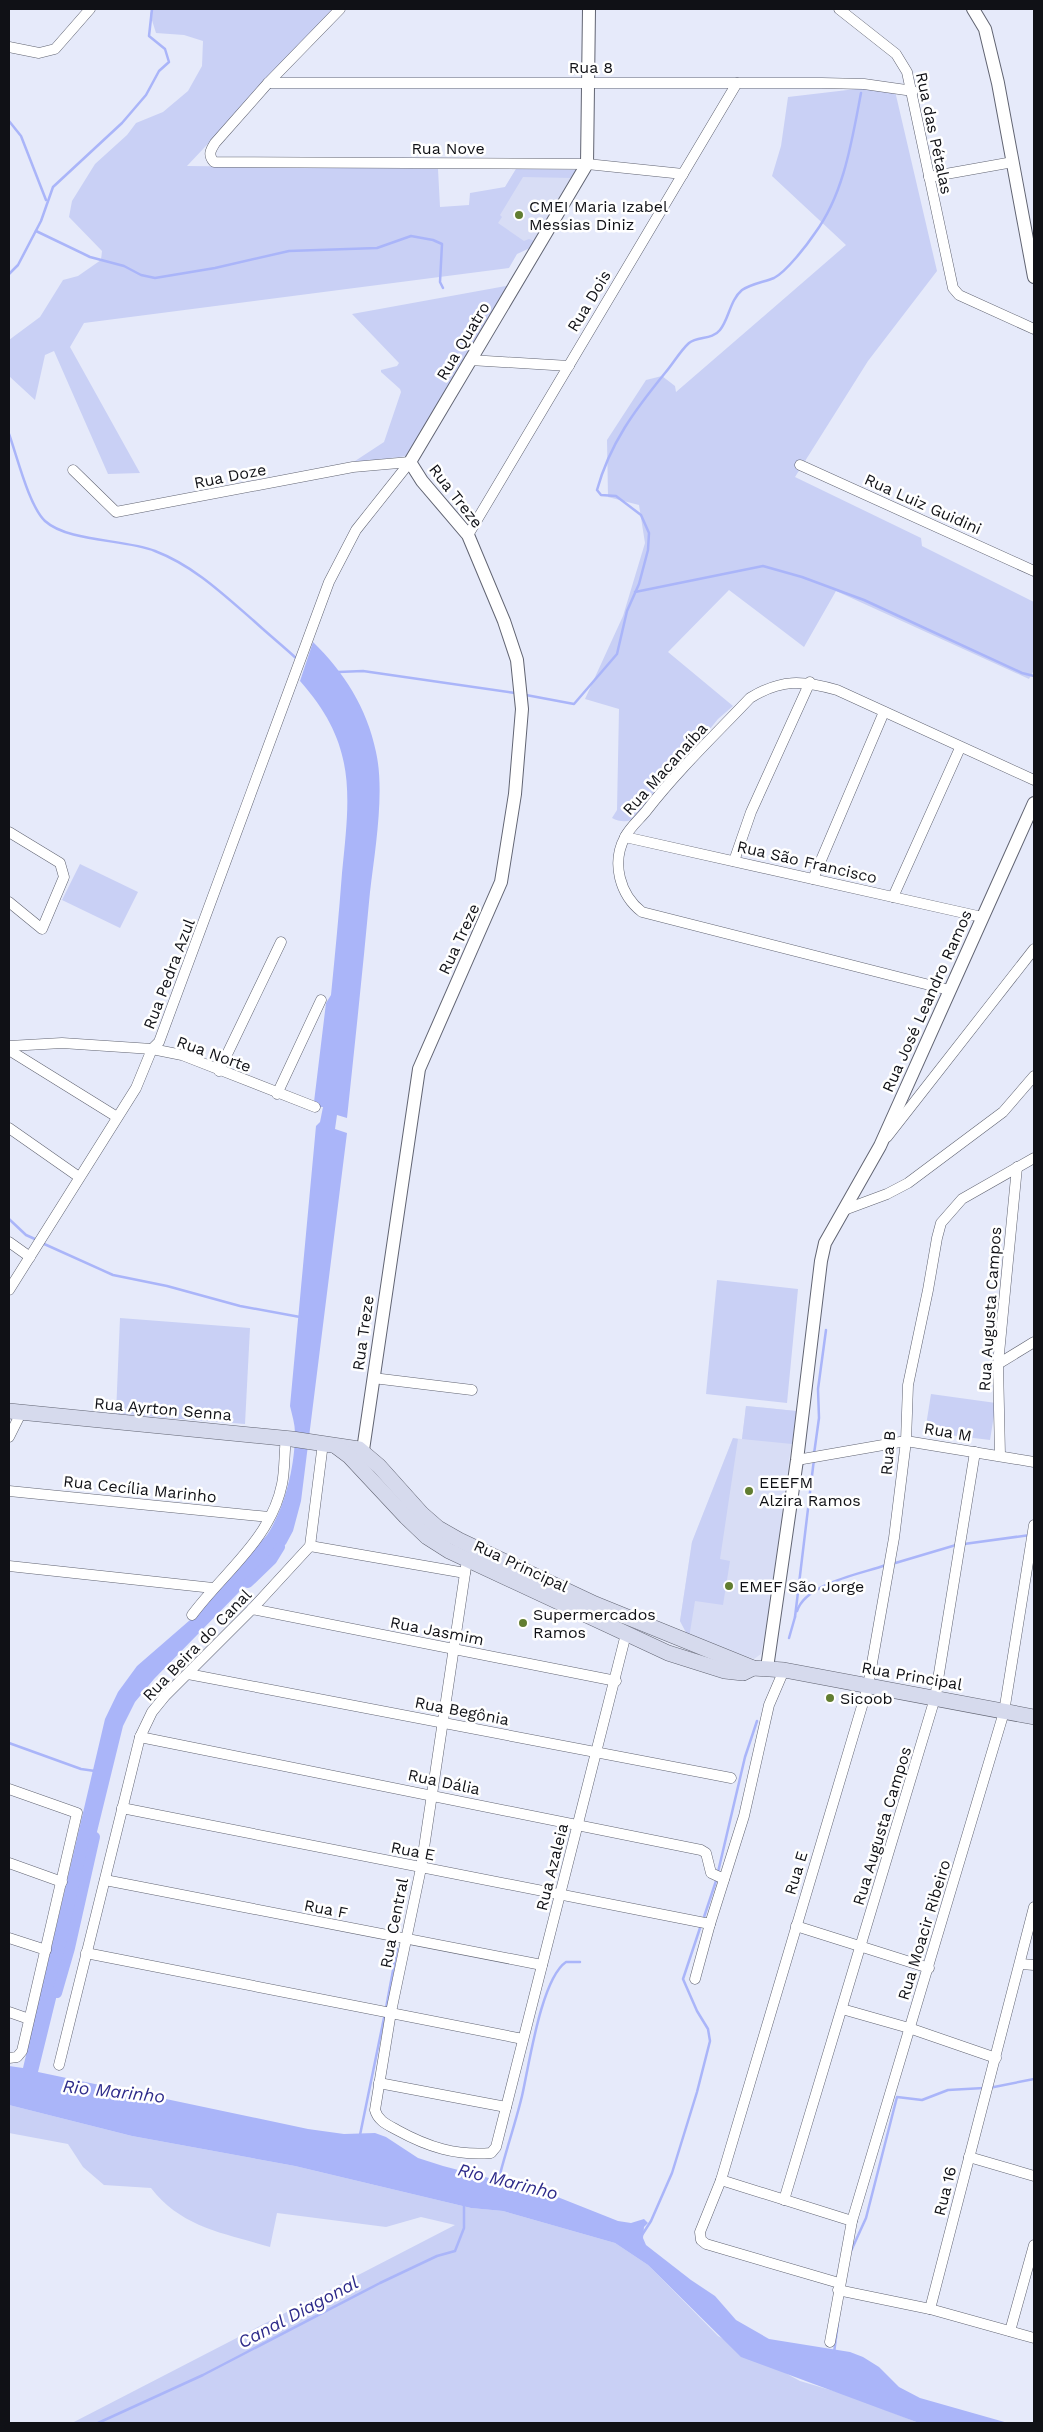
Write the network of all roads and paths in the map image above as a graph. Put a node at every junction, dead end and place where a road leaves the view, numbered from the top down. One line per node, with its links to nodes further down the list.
1 (90, 9): 6 (street)
2 (340, 9): 8 (street)
3 (589, 9): 7 (street)
4 (839, 9): 10 (street, Rua das Pétalas)
5 (973, 9): 11 (street)
6 (9, 47)
7 (588, 82): 8 (street, Rua 8); 9 (street, Rua 8); 12 (street)
8 (268, 83): 12 (street, Rua Nove)
9 (737, 83): 10 (street, Rua 8); 13 (street, Rua Dois)
10 (912, 91): 14 (street, Rua das Pétalas)
11 (1013, 162): 14 (street); 15 (street)
12 (587, 164): 13 (street, Rua Nove); 17 (street, Rua Quatro)
13 (683, 174): 18 (street, Rua Dois)
14 (929, 177): 16 (street, Rua das Pétalas)
15 (1034, 277)
16 (1034, 329)
17 (470, 360): 18 (street); 19 (street, Rua Quatro)
18 (568, 366): 22 (street, Rua Dois)
19 (410, 462): 21 (street, Rua Doze); 22 (street, Rua Treze); 24 (street, Rua Quatro)
20 (800, 465): 23 (street, Rua Luiz Guidini)
21 (73, 470)
22 (468, 535): 60 (street, Rua Treze)
23 (1034, 571)
24 (295, 670): 42 (street, Rua Pedra Azul)
25 (810, 682): 26 (street, Rua Macanaíba); 31 (street, Rua Macanaíba); 32 (street)
26 (884, 712): 27 (street, Rua Macanaíba); 33 (street)
27 (960, 748): 28 (street, Rua Macanaíba); 34 (street)
28 (1034, 780)
29 (1034, 804): 36 (street, Rua José Leandro Ramos)
30 (9, 832): 35 (street)
31 (625, 837): 32 (street, Rua São Francisco); 39 (street, Rua Macanaíba)
32 (734, 861): 33 (street, Rua São Francisco)
33 (813, 879): 34 (street, Rua São Francisco)
34 (893, 897): 36 (street, Rua São Francisco)
35 (9, 902)
36 (982, 917): 39 (street, Rua José Leandro Ramos)
37 (281, 942): 44 (street)
38 (1034, 949): 50 (street)
39 (948, 990): 50 (street, Rua José Leandro Ramos)
40 (321, 1000): 46 (street)
41 (9, 1046): 42 (street, Rua Norte)
42 (152, 1049): 44 (street, Rua Norte); 48 (street, Rua Pedra Azul)
43 (9, 1050): 48 (street)
44 (218, 1071): 46 (street, Rua Norte)
45 (1034, 1076): 54 (street)
46 (277, 1094): 47 (street, Rua Norte)
47 (315, 1107)
48 (117, 1117): 53 (street, Rua Pedra Azul)
49 (9, 1128): 53 (street)
50 (880, 1146): 54 (street, Rua José Leandro Ramos)
51 (1034, 1158): 52 (street)
52 (1017, 1167): 59 (street, Rua Augusta Campos); 65 (street, Rua B)
53 (79, 1177): 56 (street, Rua Pedra Azul)
54 (844, 1210): 70 (street, Rua José Leandro Ramos)
55 (9, 1242): 56 (street)
56 (30, 1257): 57 (street, Rua Pedra Azul)
57 (9, 1290)
58 (1034, 1342): 59 (street)
59 (998, 1364): 68 (street, Rua Augusta Campos)
60 (373, 1378): 61 (street); 69 (street, Rua Treze)
61 (472, 1390)
62 (15, 1412): 63 (street); 64 (main road, Rua Ayrton Senna)
63 (9, 1437)
64 (289, 1439): 66 (main road, Rua Ayrton Senna); 73 (street)
65 (906, 1441): 67 (street, Rua M); 70 (street, Rua M); 86 (street, Rua B)
66 (324, 1443): 69 (main road, Rua Principal); 75 (street)
67 (975, 1452): 68 (street, Rua M); 87 (street, Rua Augusta Campos)
68 (1000, 1455): 71 (street, Rua M)
69 (359, 1456): 77 (main road, Rua Principal); 83 (main road, Rua Principal)
70 (797, 1460): 83 (street, Rua José Leandro Ramos)
71 (1034, 1462)
72 (9, 1491): 73 (street, Rua Cecília Marinho)
73 (269, 1517): 78 (street)
74 (1034, 1525): 88 (street, Rua Moacir Ribeiro)
75 (310, 1546): 77 (street); 79 (street, Rua Beira do Canal)
76 (9, 1566): 78 (street)
77 (466, 1566): 81 (main road, Rua Principal); 82 (street, Rua Central)
78 (213, 1588): 80 (street)
79 (252, 1609): 82 (street, Rua Jasmim); 84 (street, Rua Beira do Canal)
80 (192, 1615)
81 (626, 1634): 83 (main road, Rua Principal); 85 (street, Rua Azaleia)
82 (452, 1650): 85 (street, Rua Jasmim); 90 (street, Rua Central)
83 (771, 1669): 86 (main road, Rua Principal); 100 (street)
84 (188, 1674): 90 (street, Rua Begônia); 91 (street, Rua Beira do Canal)
85 (616, 1681): 92 (street, Rua Azaleia)
86 (868, 1686): 87 (main road, Rua Principal); 106 (street, Rua E)
87 (935, 1698): 88 (main road, Rua Principal); 109 (street, Rua Augusta Campos)
88 (1004, 1712): 89 (main road, Rua Principal); 115 (street, Rua Moacir Ribeiro)
89 (1034, 1717)
90 (443, 1722): 92 (street, Rua Begônia); 95 (street, Rua Central)
91 (140, 1737): 95 (street, Rua Dália); 96 (street, Rua Beira do Canal)
92 (597, 1753): 93 (street, Rua Begônia); 97 (street, Rua Azaleia)
93 (731, 1778)
94 (9, 1789): 102 (street)
95 (432, 1795): 97 (street, Rua Dália); 99 (street, Rua Central)
96 (122, 1808): 99 (street, Rua E); 101 (street, Rua Beira do Canal)
97 (578, 1825): 100 (street, Rua Dália); 103 (street, Rua Azaleia)
98 (9, 1863): 102 (street)
99 (421, 1868): 103 (street, Rua E); 108 (street, Rua Central)
100 (720, 1878): 105 (street)
101 (105, 1880): 108 (street, Rua F); 111 (street, Rua Beira do Canal)
102 (62, 1882): 110 (street)
103 (560, 1895): 105 (street, Rua E); 113 (street, Rua Azaleia)
104 (1034, 1907): 112 (street, Rua 16)
105 (705, 1923): 116 (street)
106 (796, 1926): 109 (street); 130 (street, Rua E)
107 (9, 1938): 110 (street)
108 (406, 1940): 113 (street, Rua F); 119 (street, Rua Central)
109 (862, 1946): 115 (street); 117 (street, Rua Augusta Campos)
110 (46, 1950): 120 (street)
111 (86, 1953): 119 (street); 125 (street, Rua Beira do Canal)
112 (1020, 1964): 114 (street); 124 (street, Rua 16)
113 (542, 1965): 122 (street, Rua Azaleia)
114 (1034, 1965)
115 (929, 1968): 121 (street, Rua Moacir Ribeiro)
116 (695, 1979)
117 (842, 2009): 121 (street); 131 (street, Rua Augusta Campos)
118 (9, 2012): 120 (street)
119 (392, 2012): 122 (street); 126 (street, Rua Central)
120 (29, 2019): 123 (street)
121 (910, 2028): 124 (street); 132 (street, Rua Moacir Ribeiro)
122 (523, 2039): 127 (street, Rua Azaleia)
123 (13, 2057)
124 (996, 2058): 128 (street, Rua 16)
125 (59, 2065)
126 (379, 2083): 127 (street); 127 (street, Rua Central)
127 (506, 2107)
128 (969, 2157): 129 (street); 135 (street, Rua 16)
129 (1034, 2176)
130 (721, 2180): 131 (street); 134 (street, Rua E)
131 (784, 2200): 132 (street)
132 (852, 2221): 134 (street, Rua Moacir Ribeiro)
133 (1034, 2245): 136 (street)
134 (842, 2289): 135 (street); 138 (street, Rua Moacir Ribeiro)
135 (930, 2309): 136 (street)
136 (1010, 2331): 137 (street)
137 (1034, 2338)
138 (830, 2342)

